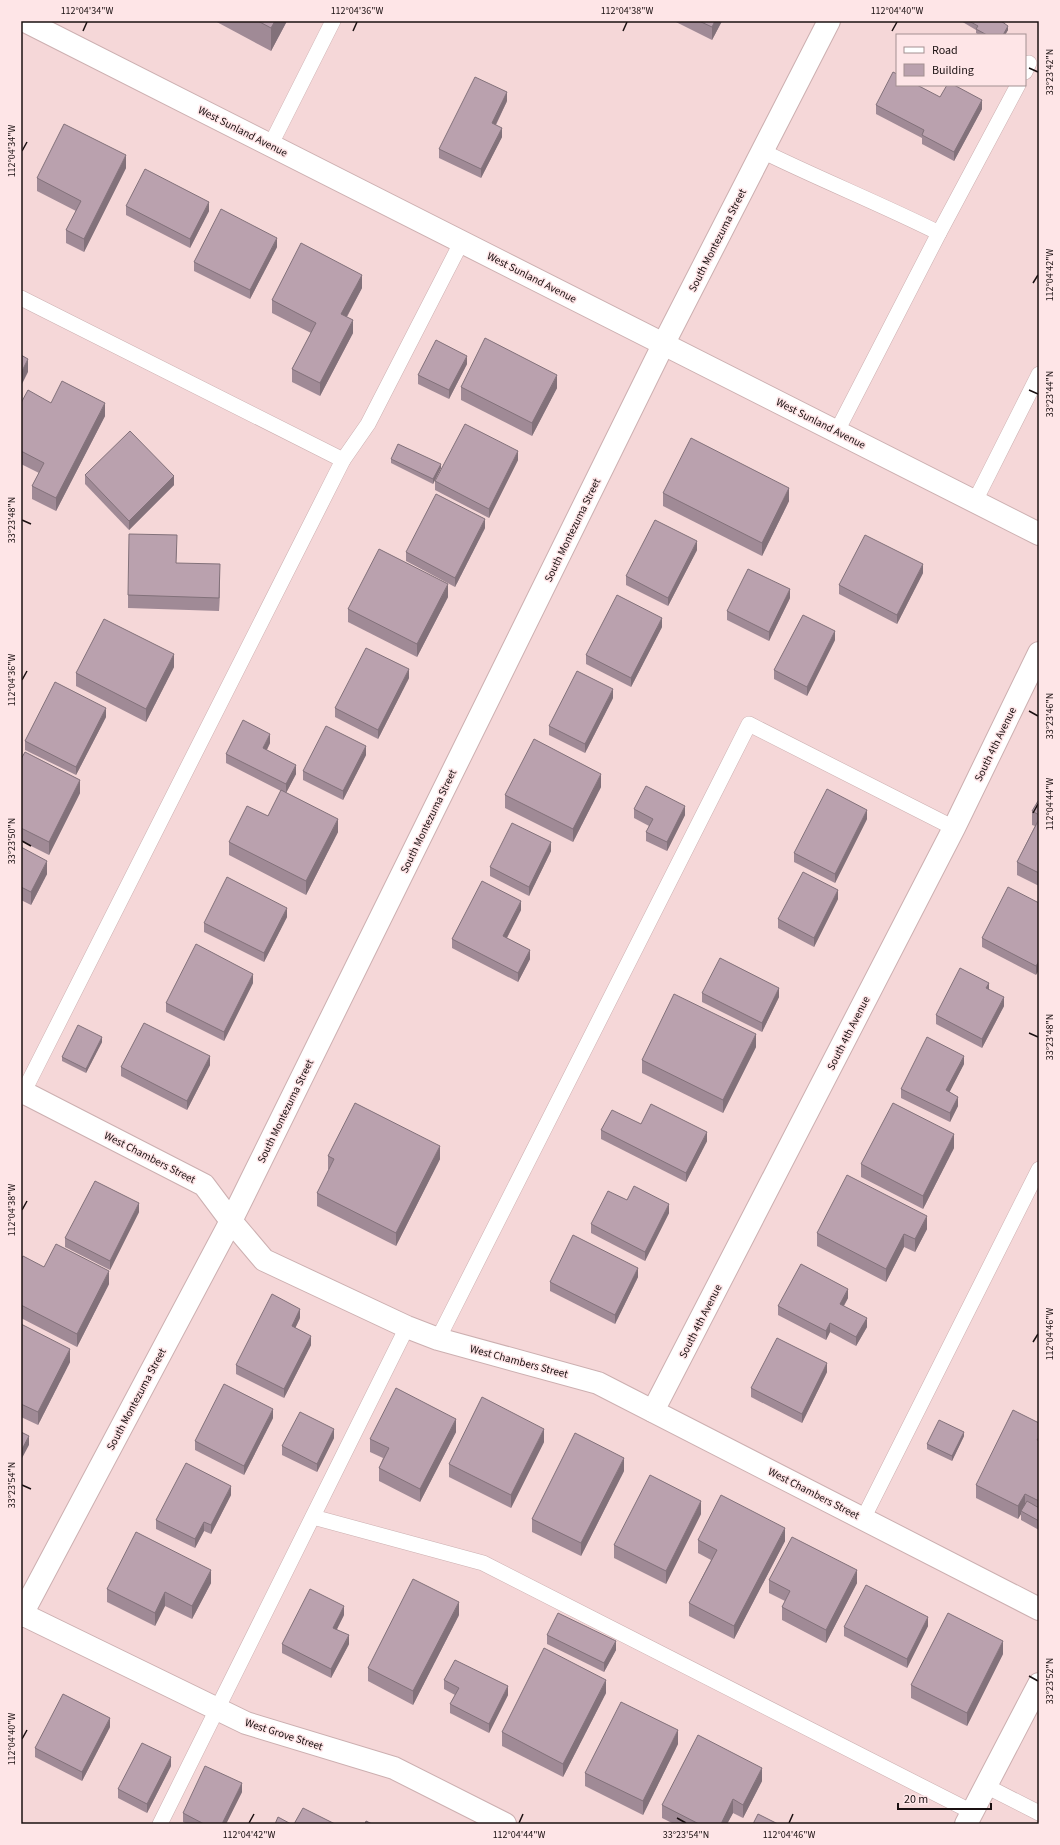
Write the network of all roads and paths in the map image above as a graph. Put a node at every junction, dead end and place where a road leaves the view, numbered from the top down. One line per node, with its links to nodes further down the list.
1 (25, 21): 5 (street, West Sunland Avenue)
2 (333, 21): 5 (lane)
3 (828, 21): 6 (street, South Montezuma Street)
4 (1017, 86): 7 (lane)
5 (270, 146): 8 (street, West Sunland Avenue)
6 (762, 151): 7 (lane); 10 (street, South Montezuma Street)
7 (939, 233): 12 (lane)
8 (462, 241): 10 (street, West Sunland Avenue); 13 (lane)
9 (21, 298): 13 (lane)
10 (664, 343): 12 (street, West Sunland Avenue); 20 (street, South Montezuma Street)
11 (1039, 374): 14 (lane)
12 (837, 431): 14 (street, West Sunland Avenue)
13 (344, 460): 18 (lane)
14 (975, 501): 15 (street, West Sunland Avenue)
15 (1039, 534)
16 (1039, 653): 17 (street, South 4th Avenue)
17 (954, 828): 22 (lane); 23 (street, South 4th Avenue)
18 (22, 1093): 20 (street, West Chambers Street)
19 (1039, 1170): 25 (lane)
20 (230, 1221): 21 (street, West Chambers Street); 27 (street, South Montezuma Street)
21 (407, 1327): 22 (street, West Chambers Street); 24 (lane)
22 (438, 1339): 23 (street, West Chambers Street)
23 (653, 1411): 25 (street, West Chambers Street)
24 (313, 1517): 29 (lane); 32 (lane)
25 (863, 1519): 26 (street, West Chambers Street)
26 (1039, 1609)
27 (22, 1615): 29 (street, West Grove Street)
28 (1039, 1684): 30 (street)
29 (217, 1708): 33 (lane); 34 (street, West Grove Street)
30 (986, 1786): 31 (lane); 32 (street)
31 (1039, 1813)
32 (969, 1818)
33 (160, 1824)
34 (505, 1824)

